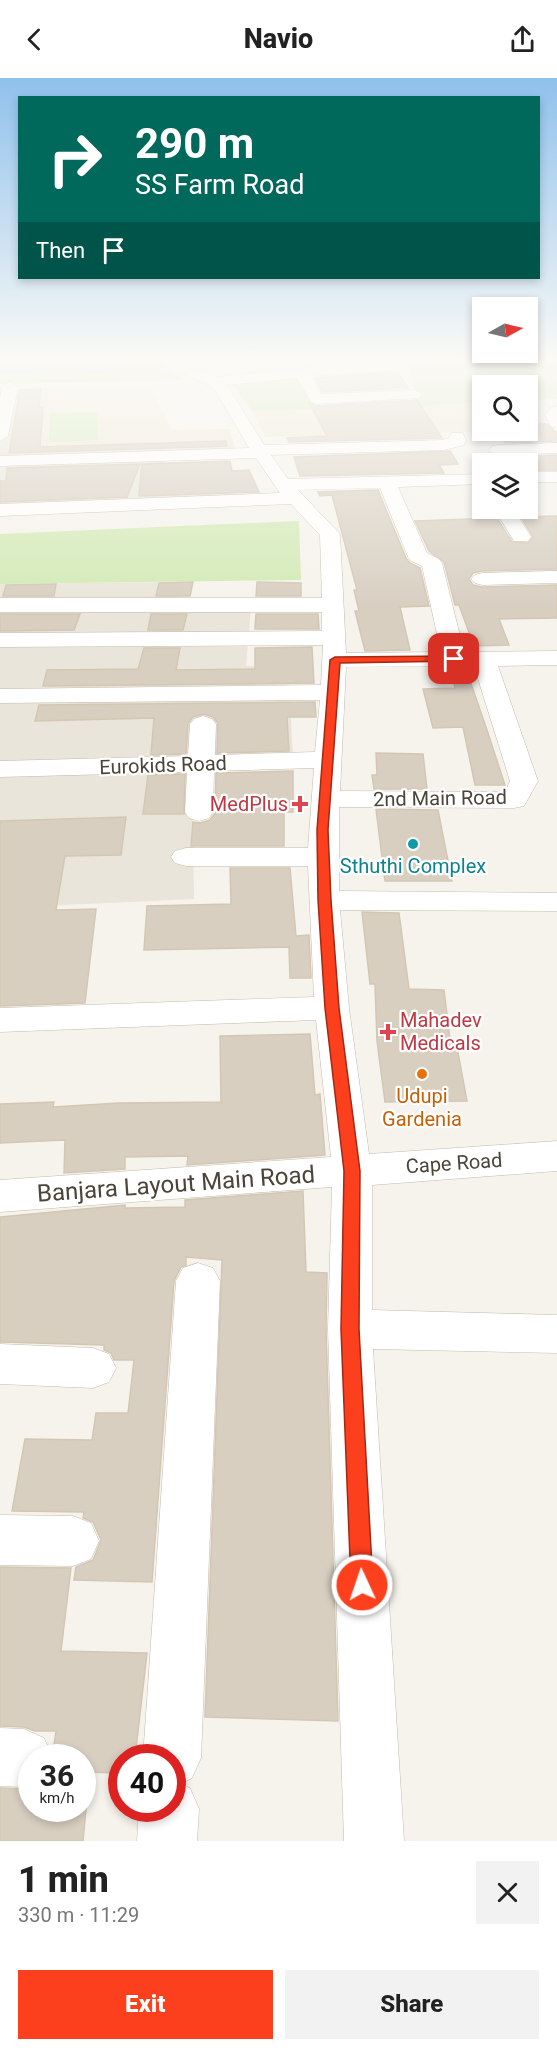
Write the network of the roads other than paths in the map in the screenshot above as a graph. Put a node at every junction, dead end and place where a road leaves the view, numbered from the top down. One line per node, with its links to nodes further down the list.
1 (255, 444): 5 (street)
2 (447, 444): 5 (street)
3 (557, 448): 4 (street)
4 (498, 450)
5 (259, 451): 6 (street); 13 (street)
6 (0, 461)
7 (538, 477): 8 (street)
8 (557, 477)
9 (472, 479): 10 (street)
10 (386, 481): 13 (street); 25 (street)
11 (222, 482): 14 (street)
12 (98, 486): 15 (street)
13 (289, 491): 14 (street); 23 (street)
14 (231, 501): 15 (street)
15 (100, 506): 16 (street)
16 (0, 510)
17 (510, 519): 18 (street)
18 (521, 537)
19 (557, 577): 20 (street)
20 (482, 579)
21 (0, 605): 23 (street)
22 (0, 640): 23 (street)
23 (334, 649): 25 (street); 27 (street); 29 (street)
24 (557, 658): 26 (street)
25 (454, 659): 26 (street)
26 (484, 659): 32 (street, 2nd Main Road)
27 (0, 696)
28 (203, 724): 30 (street)
29 (327, 760): 30 (street, Eurokids Road); 32 (street)
30 (201, 764): 31 (street, Eurokids Road); 33 (street)
31 (0, 769)
32 (325, 799): 35 (street)
33 (199, 812)
34 (186, 857): 35 (street)
35 (323, 857): 36 (street)
36 (324, 900): 37 (street); 38 (street)
37 (557, 902)
38 (332, 1008): 39 (street); 41 (street)
39 (0, 1020)
40 (557, 1156): 41 (street, Cape Road)
41 (352, 1171): 42 (street, Banjara Layout Main Road); 44 (street)
42 (0, 1197)
43 (198, 1281): 50 (street)
44 (350, 1329): 45 (street); 53 (street)
45 (557, 1334)
46 (0, 1364): 47 (street)
47 (93, 1368)
48 (0, 1540): 49 (street)
49 (73, 1541)
50 (173, 1744)
51 (168, 1822): 52 (street)
52 (167, 1841)
53 (374, 1841)

